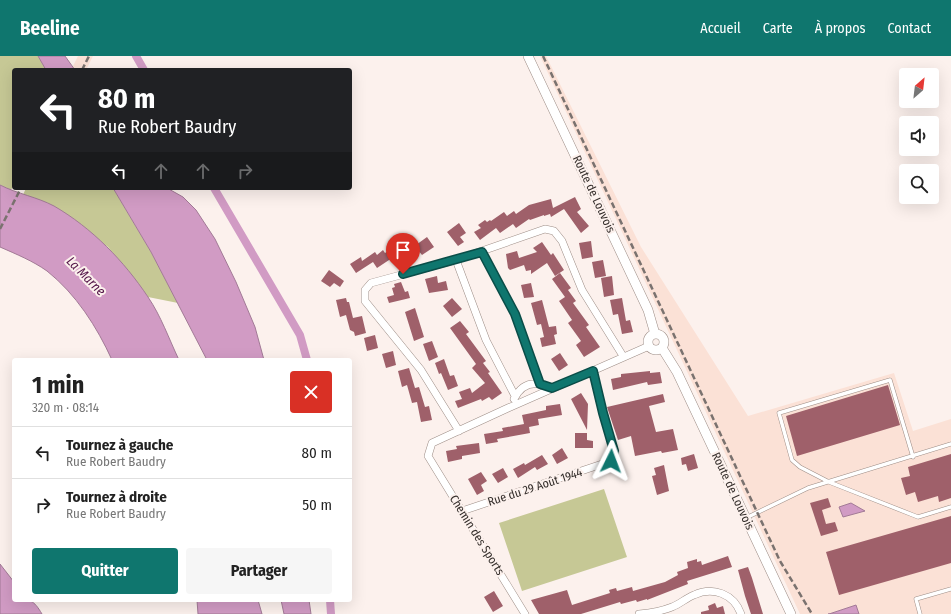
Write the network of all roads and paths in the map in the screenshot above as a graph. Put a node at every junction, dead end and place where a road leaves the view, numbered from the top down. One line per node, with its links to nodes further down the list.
1 (528, 56): 4 (street, Route de Louvois)
2 (482, 252): 3 (street); 7 (street); 9 (street)
3 (456, 260): 11 (street); 13 (street)
4 (655, 334): 5 (street); 6 (street)
5 (649, 346): 6 (street); 7 (street)
6 (662, 348): 19 (street, Route de Louvois)
7 (623, 356): 8 (street)
8 (593, 371): 10 (street); 18 (street, Rue du 29 Août 1944)
9 (540, 384): 10 (street); 11 (street)
10 (552, 388): 12 (street)
11 (515, 396): 12 (street)
12 (508, 408): 13 (street)
13 (459, 431): 18 (street, Chemin des Sports)
14 (951, 444): 15 (lane)
15 (913, 457): 16 (lane); 16 (lane)
16 (829, 482): 17 (lane); 19 (lane)
17 (951, 508)
18 (462, 511): 21 (street, Chemin des Sports)
19 (746, 518): 24 (street, Route de Louvois)
20 (951, 589): 25 (lane)
21 (525, 614)
22 (639, 614): 23 (street)
23 (741, 614)
24 (791, 614)
25 (920, 614)

